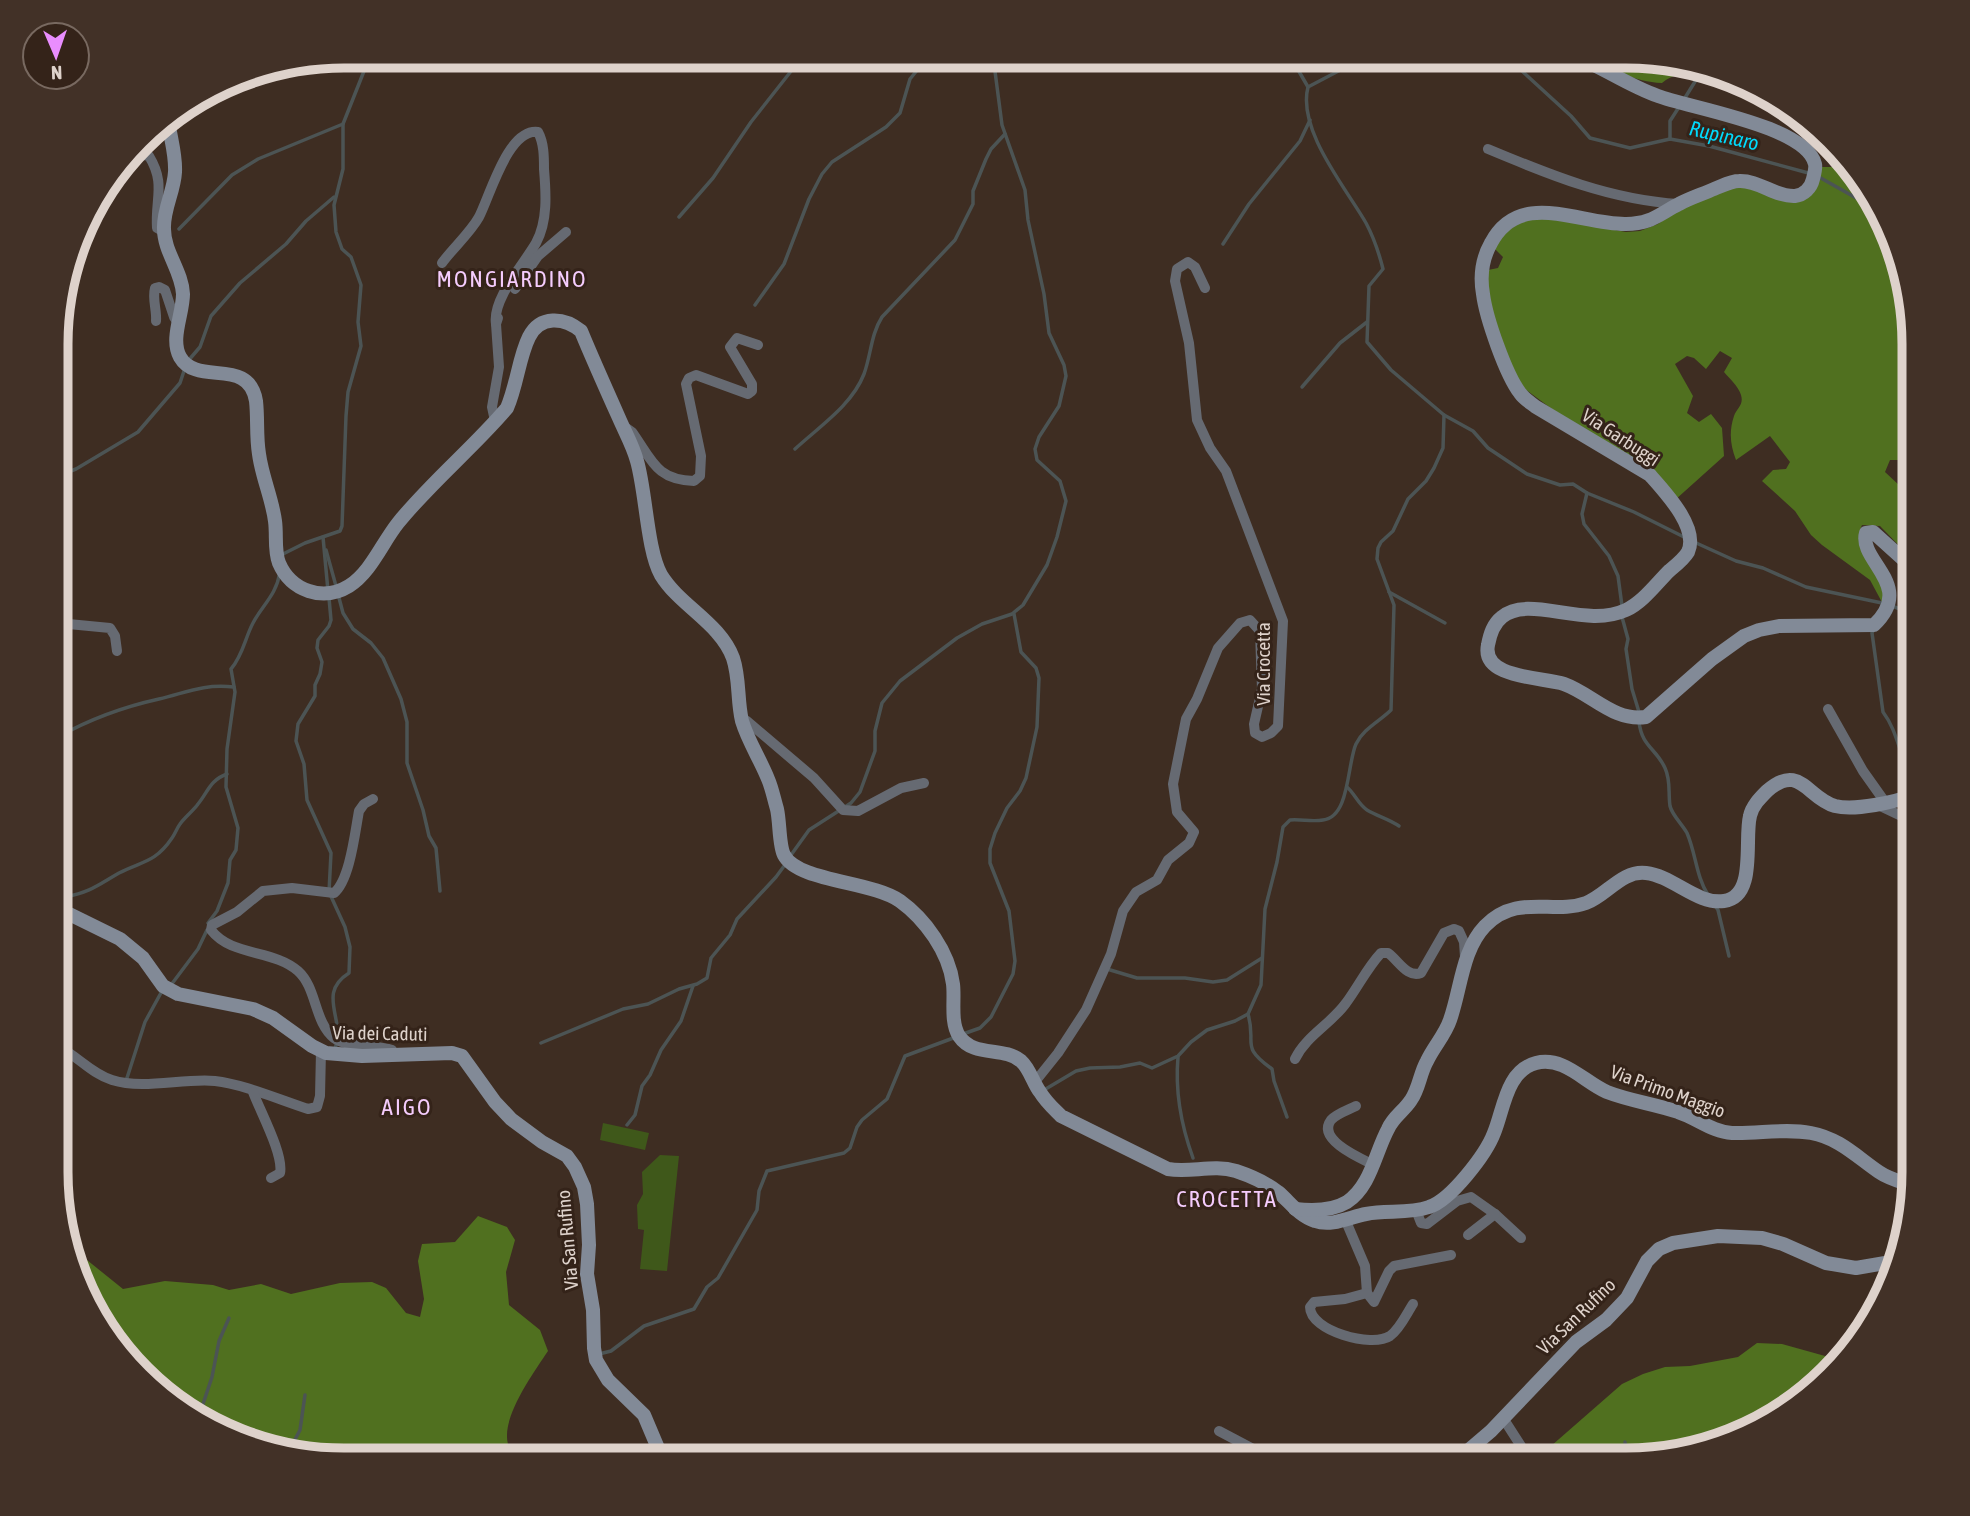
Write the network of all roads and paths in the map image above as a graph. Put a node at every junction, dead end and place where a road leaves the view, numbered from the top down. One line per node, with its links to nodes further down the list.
1 (1598, 68): 5 (street, Via Garbuggi)
2 (169, 131): 6 (street)
3 (1488, 149): 5 (street)
4 (144, 155): 6 (street)
5 (1679, 204): 16 (street, Via Garbuggi)
6 (163, 232): 11 (street)
7 (566, 232): 12 (street)
8 (442, 263): 12 (street)
9 (1205, 288): 33 (street, Via Crocetta)
10 (156, 321): 11 (street)
11 (180, 324): 14 (street)
12 (496, 324): 14 (street)
13 (758, 345): 15 (street)
14 (495, 421): 15 (street)
15 (622, 425): 20 (street)
16 (1902, 557)
17 (68, 624): 18 (street)
18 (117, 651)
19 (1828, 709): 24 (street)
20 (742, 720): 21 (street); 33 (street, Via Primo Maggio)
21 (924, 783)
22 (1902, 798): 24 (street)
23 (373, 799): 31 (street)
24 (1880, 803): 25 (street); 27 (street)
25 (1902, 815)
26 (68, 916): 28 (street, Via dei Caduti)
27 (1464, 967): 32 (street); 36 (street)
28 (321, 1051): 31 (street, Via dei Caduti); 34 (street)
29 (452, 1053): 31 (street, Via dei Caduti); 51 (street, Via San Rufino)
30 (68, 1054): 34 (street)
31 (394, 1054)
32 (1295, 1059)
33 (1034, 1083): 39 (street, Via Primo Maggio)
34 (253, 1092): 37 (street)
35 (1356, 1106): 36 (street)
36 (1374, 1165): 39 (street)
37 (271, 1178)
38 (1901, 1181): 40 (street, Via Primo Maggio)
39 (1294, 1208): 42 (street, Via Primo Maggio)
40 (1416, 1210): 41 (street); 42 (street, Via Primo Maggio)
41 (1495, 1214): 43 (street); 44 (street)
42 (1345, 1219): 47 (street)
43 (1468, 1235)
44 (1521, 1238)
45 (1451, 1255): 47 (street)
46 (1886, 1263): 49 (street, Via San Rufino)
47 (1367, 1293): 48 (street)
48 (1413, 1304)
49 (1503, 1418): 53 (street, Via San Rufino); 54 (street)
50 (1219, 1431): 52 (street)
51 (658, 1448)
52 (1251, 1448)
53 (1470, 1448)
54 (1521, 1448)

